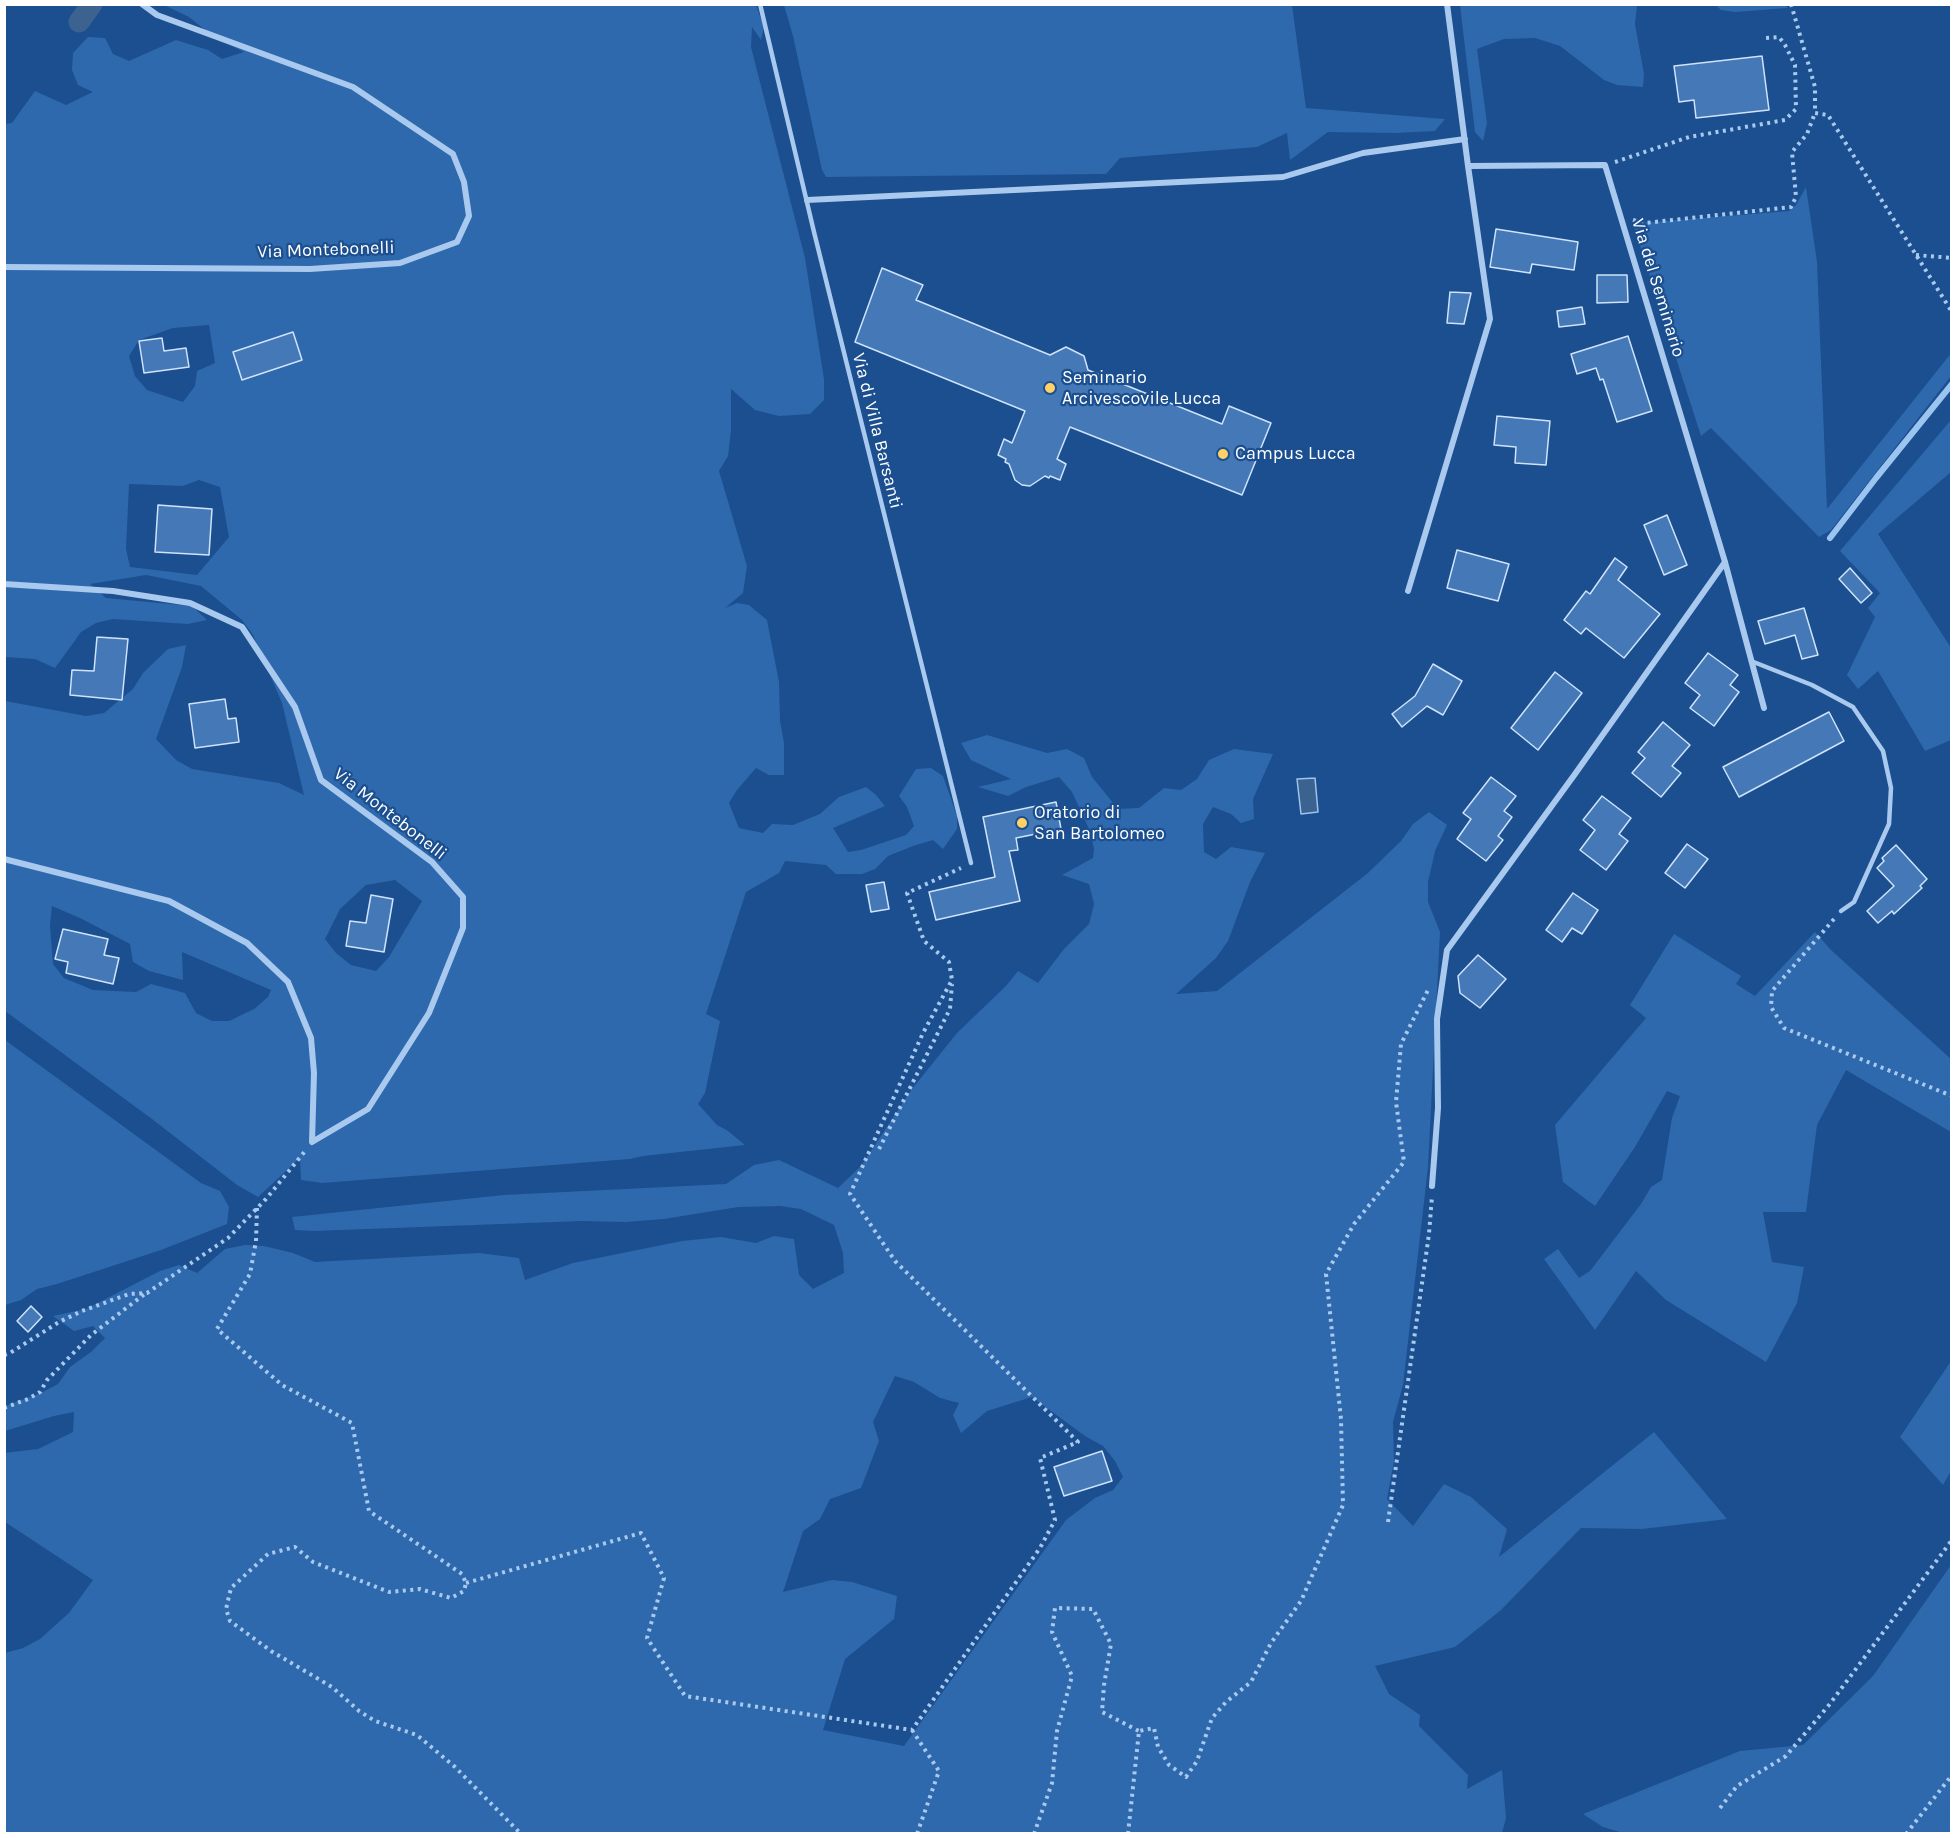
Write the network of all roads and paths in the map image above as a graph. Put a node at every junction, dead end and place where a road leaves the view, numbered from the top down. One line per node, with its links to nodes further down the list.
1 (142, 4): 14 (street, Via Montebonelli)
2 (760, 4): 10 (lane, Via di Villa Barsanti)
3 (1447, 4): 7 (street)
4 (1791, 4): 6 (path)
5 (1766, 38): 8 (path)
6 (1815, 113): 11 (path); 12 (path)
7 (1465, 139): 9 (street); 10 (street)
8 (1605, 165): 9 (street); 11 (street, Via del Seminario)
9 (1468, 166): 18 (street)
10 (807, 200): 22 (lane, Via di Villa Barsanti)
11 (1621, 217): 16 (street, Via del Seminario)
12 (1916, 255): 13 (path); 15 (path)
13 (1952, 258)
14 (4, 267)
15 (1952, 312)
16 (1725, 562): 19 (street, Via del Seminario); 29 (street)
17 (4, 584): 27 (street, Via Montebonelli)
18 (1408, 591)
19 (1751, 661): 20 (street, Via del Seminario); 23 (lane)
20 (1764, 708)
21 (4, 859): 27 (street)
22 (971, 863): 24 (path)
23 (1841, 911): 26 (path)
24 (952, 980): 28 (path); 37 (path)
25 (1432, 982): 38 (path)
26 (1952, 1096)
27 (312, 1142): 30 (path)
28 (879, 1149)
29 (1432, 1186): 34 (path)
30 (257, 1208): 31 (path); 36 (path)
31 (147, 1293): 32 (path); 33 (path)
32 (4, 1355)
33 (4, 1408)
34 (1388, 1522)
35 (1952, 1540): 40 (path)
36 (466, 1583): 37 (path); 41 (path)
37 (912, 1730): 42 (path)
38 (1139, 1731): 43 (path); 44 (path)
39 (1952, 1775): 45 (path)
40 (1720, 1808)
41 (521, 1833)
42 (916, 1833)
43 (1034, 1833)
44 (1128, 1833)
45 (1906, 1833)

